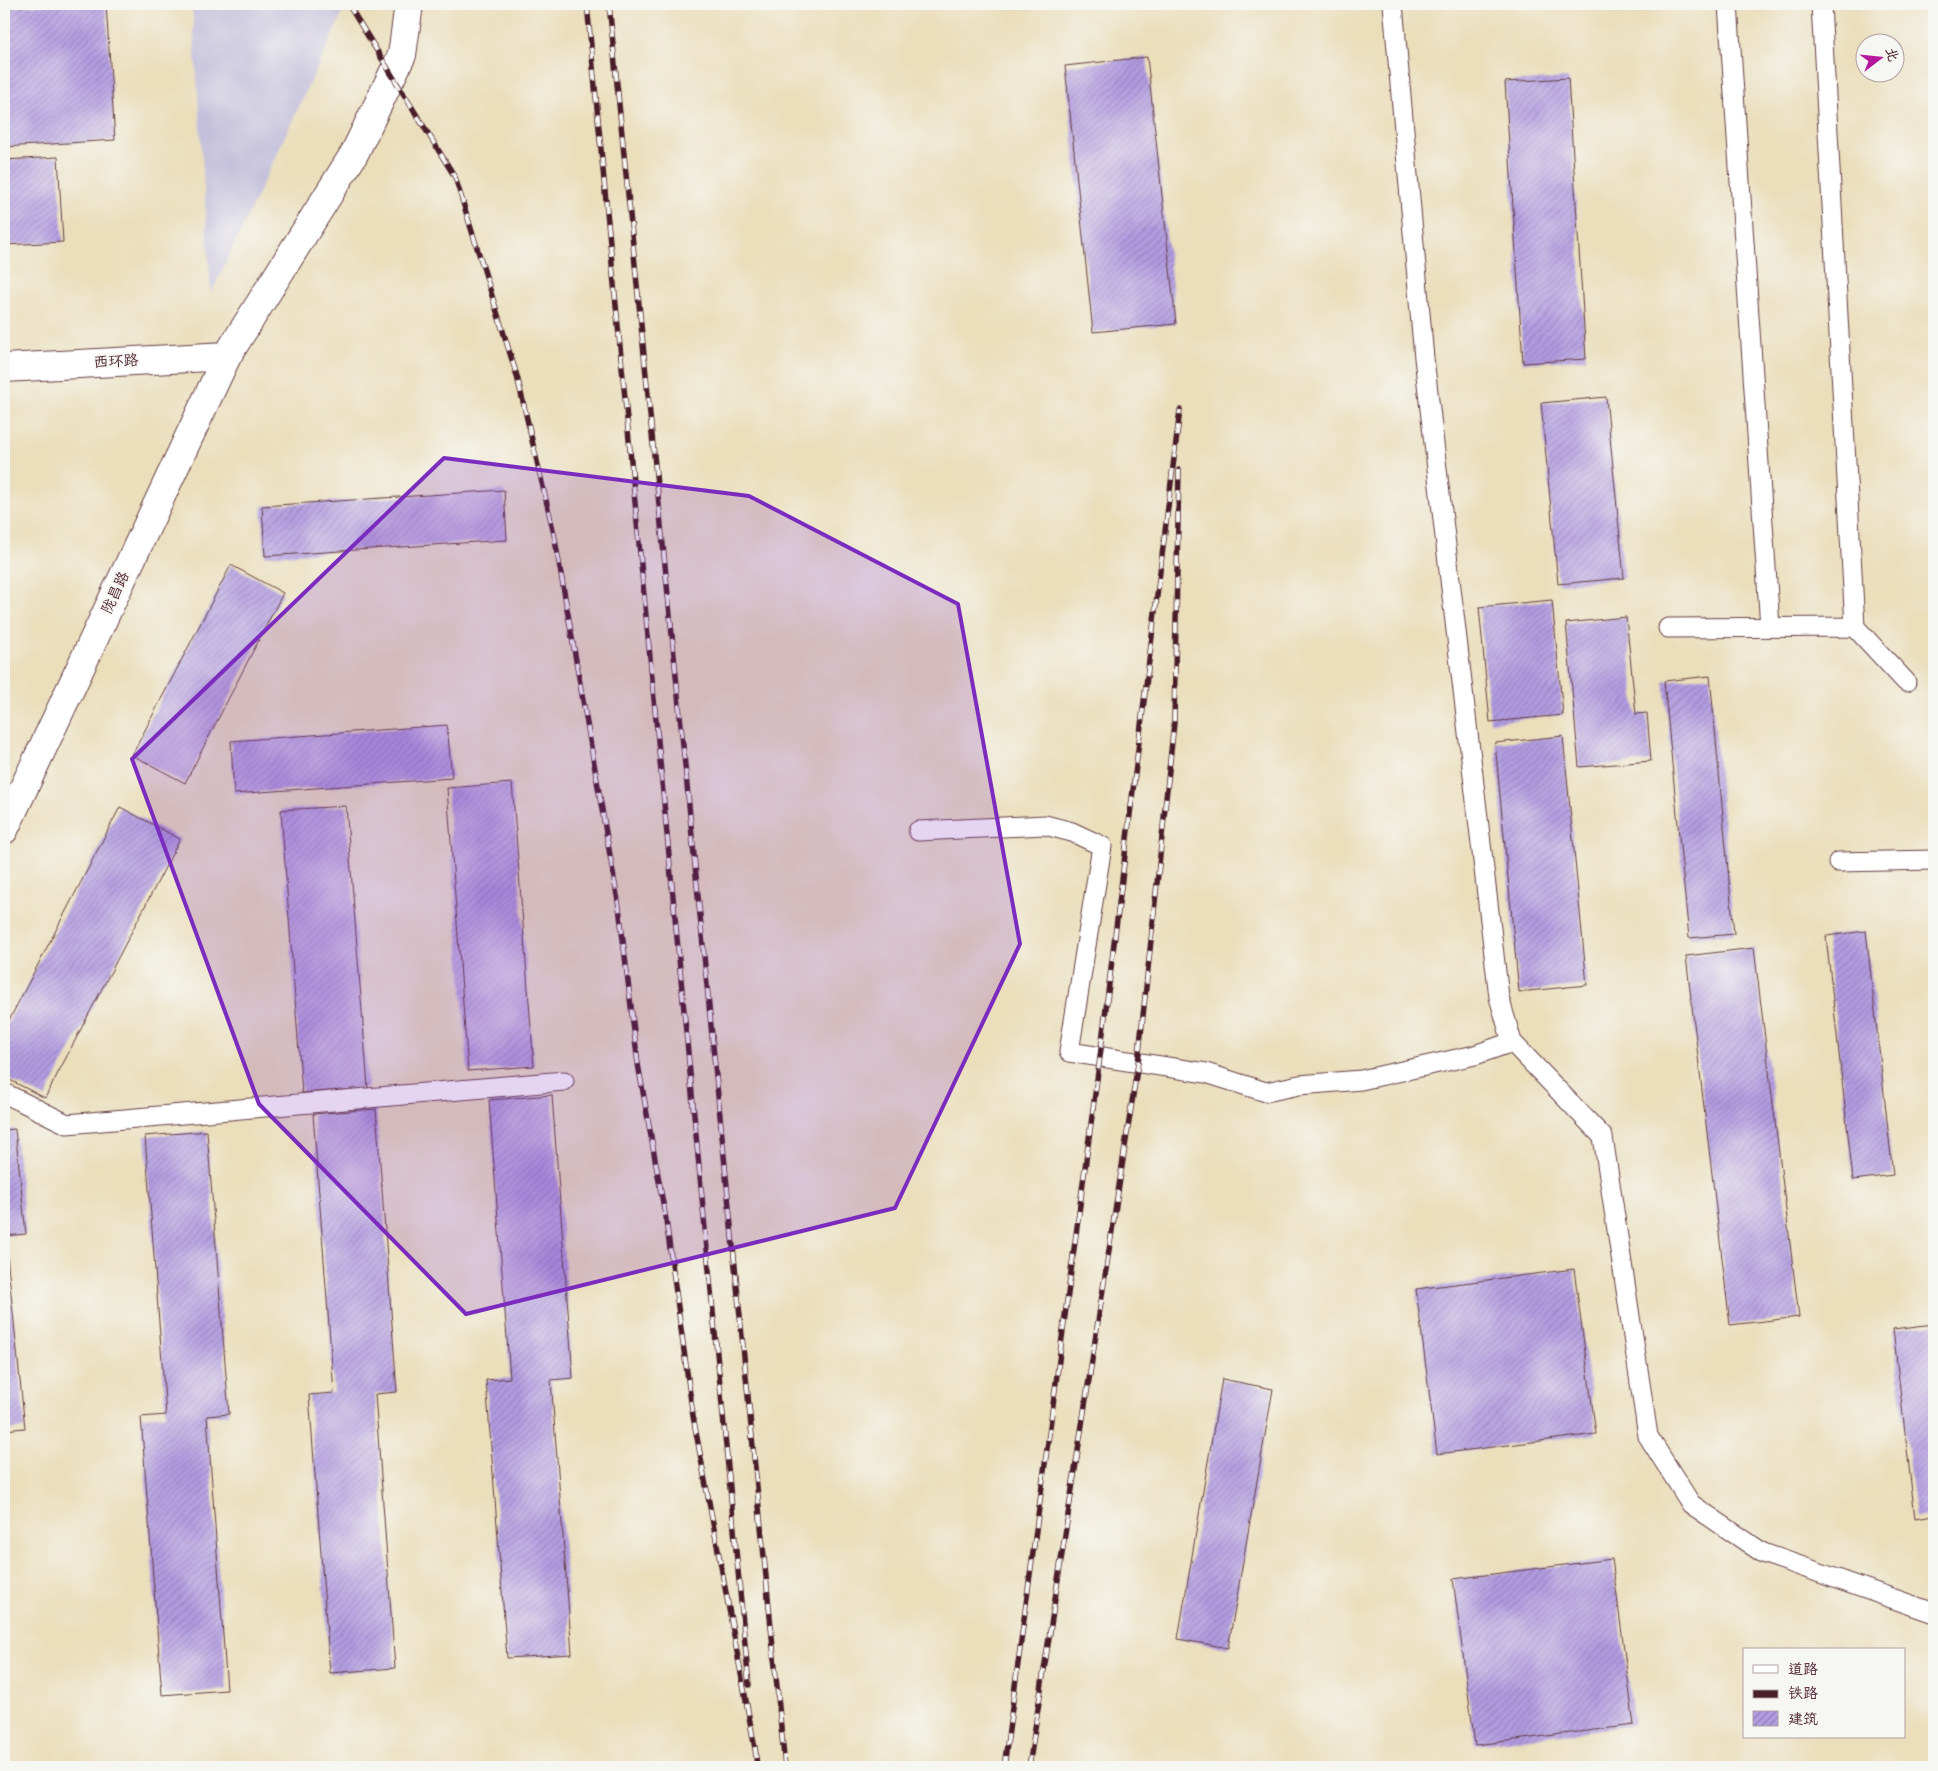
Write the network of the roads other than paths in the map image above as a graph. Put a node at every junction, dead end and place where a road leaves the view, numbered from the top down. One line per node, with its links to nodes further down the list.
1 (409, 4): 5 (street, 陇昌路)
2 (1393, 4): 15 (lane)
3 (1728, 4): 7 (lane)
4 (1821, 4): 8 (lane)
5 (227, 356): 6 (street, 西环路); 11 (street, 陇昌路)
6 (4, 368)
7 (1770, 627): 8 (lane); 9 (lane)
8 (1855, 627): 10 (lane)
9 (1668, 628)
10 (1906, 682)
11 (4, 830)
12 (918, 831): 15 (lane)
13 (1934, 860): 14 (lane)
14 (1838, 862)
15 (1512, 1042): 18 (lane)
16 (564, 1081): 17 (lane)
17 (4, 1093)
18 (1934, 1613)

